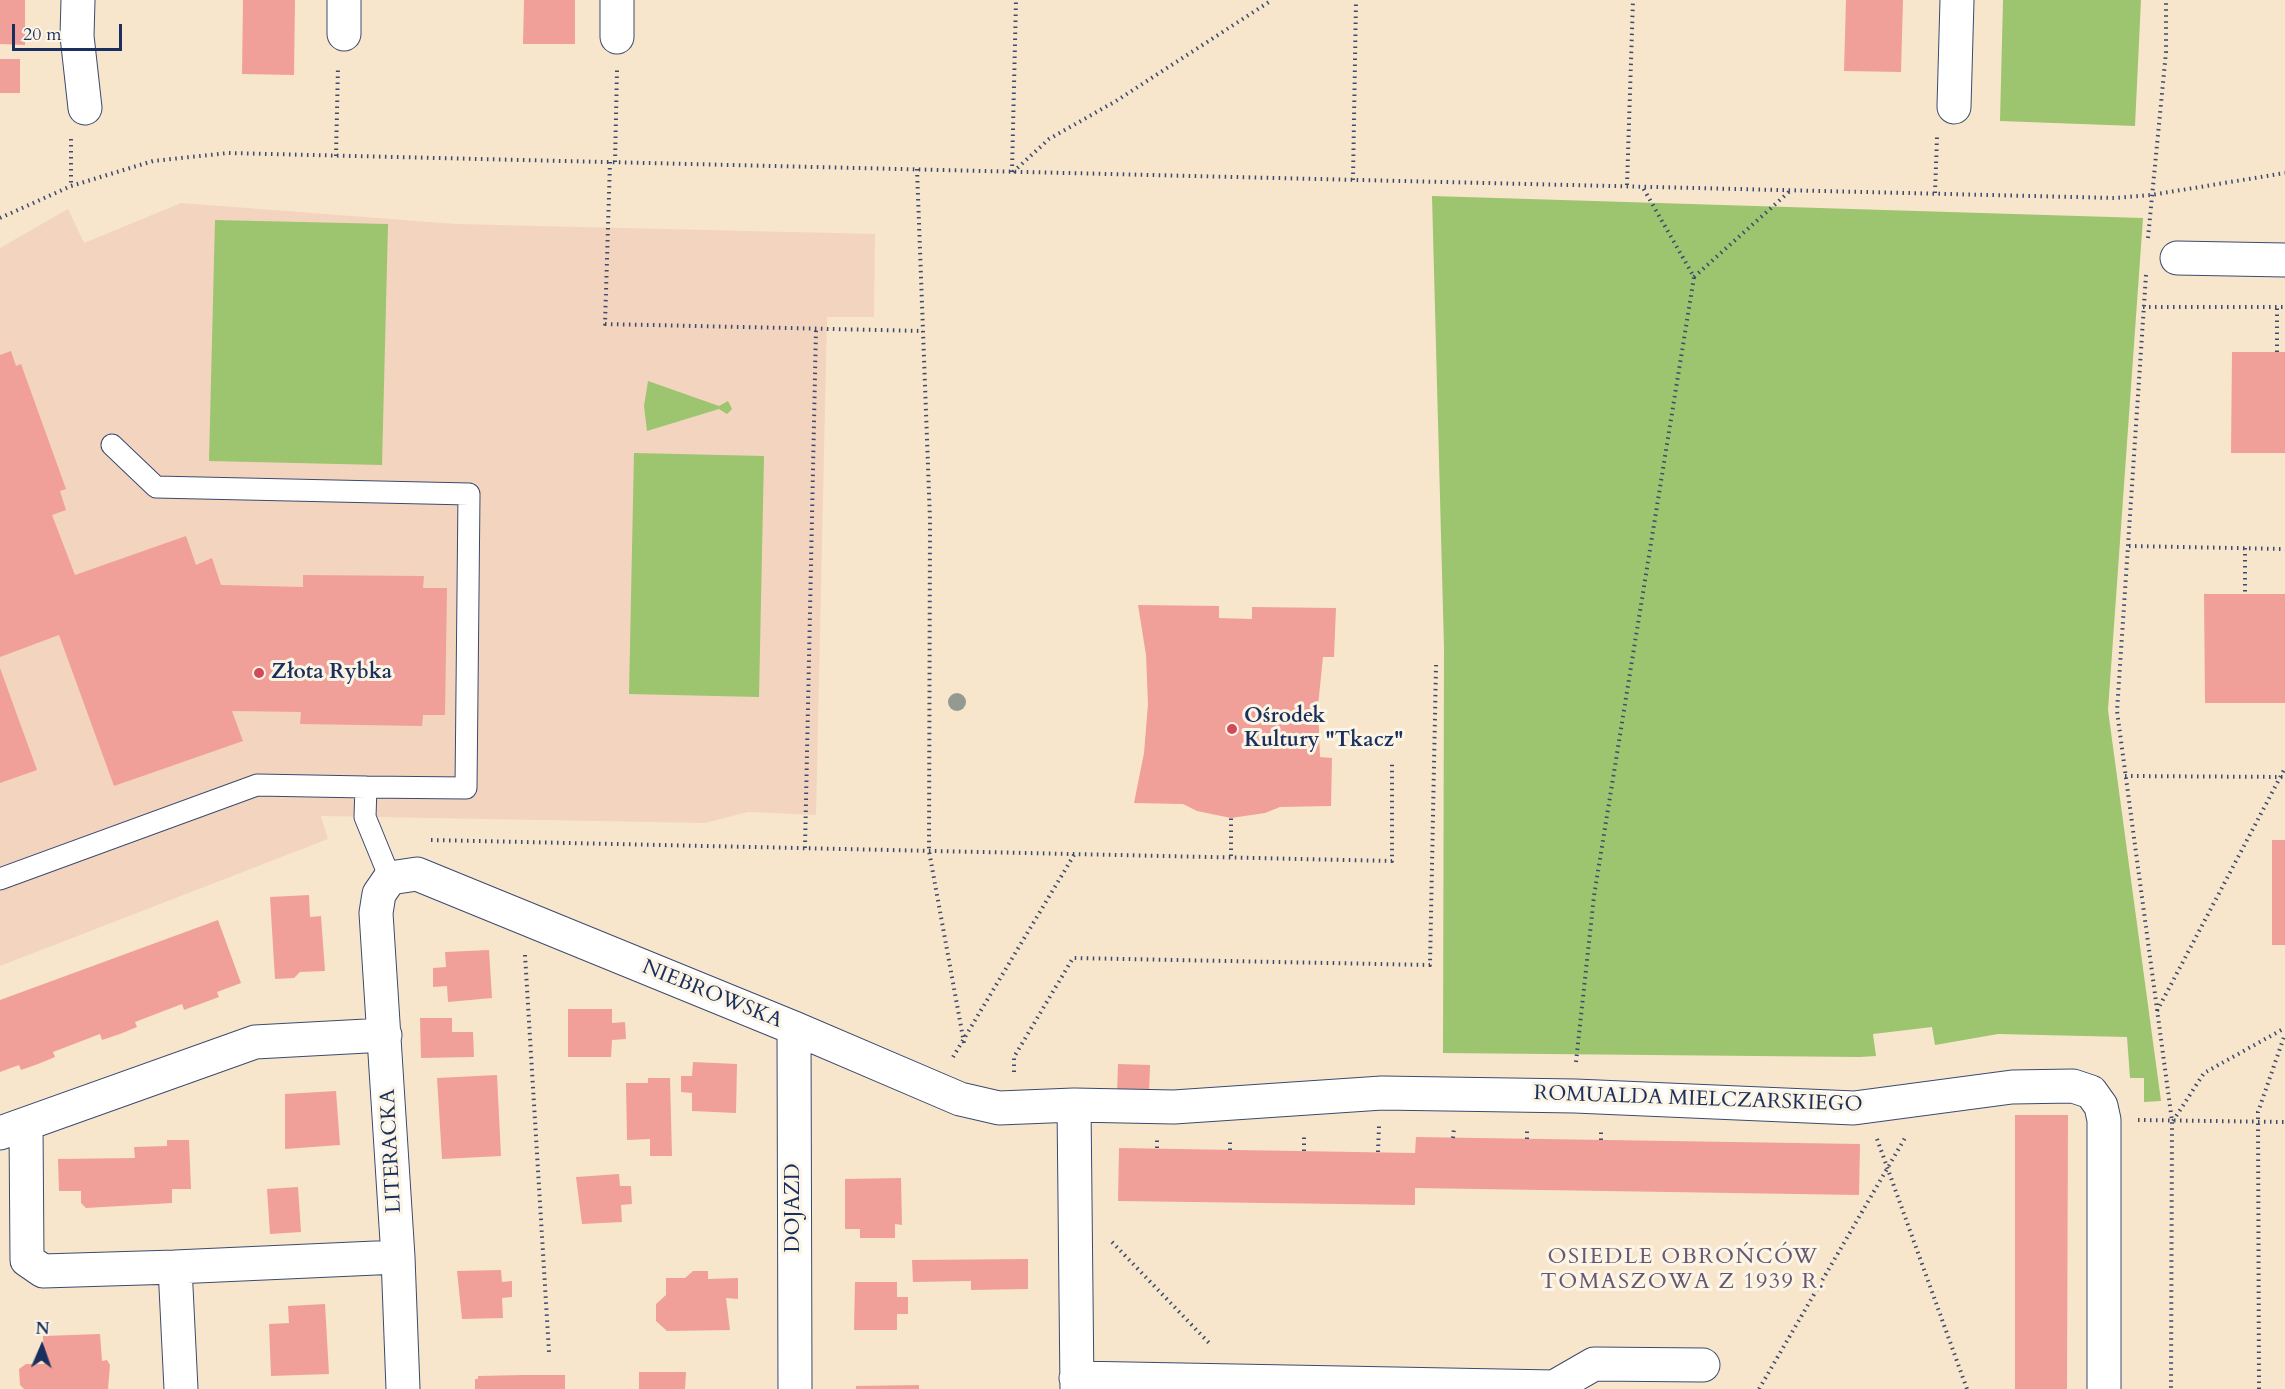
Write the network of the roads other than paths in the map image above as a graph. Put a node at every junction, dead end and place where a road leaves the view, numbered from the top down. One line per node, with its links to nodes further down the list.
1 (78, 0): 8 (street)
2 (344, 0): 6 (street)
3 (617, 0): 5 (street)
4 (1957, 0): 7 (street)
5 (617, 37)
6 (341, 45)
7 (1954, 107)
8 (85, 108)
9 (2177, 258): 10 (street)
10 (2285, 260)
11 (112, 445): 12 (lane)
12 (366, 787): 13 (lane); 14 (lane)
13 (390, 878): 15 (street, NIEBROWSKA); 16 (street, LITERACKA)
14 (0, 879)
15 (794, 1028): 17 (street, NIEBROWSKA); 25 (street, DOJAZD)
16 (385, 1035): 18 (street); 19 (street, LITERACKA)
17 (1074, 1105): 22 (street); 26 (street, ROMUALDA MIELCZARSKIEGO)
18 (13, 1129): 20 (street)
19 (398, 1257): 20 (street); 24 (street, LITERACKA)
20 (175, 1267): 23 (street)
21 (1703, 1365): 22 (street)
22 (1076, 1384)
23 (181, 1389)
24 (403, 1389)
25 (795, 1389)
26 (2104, 1389)

